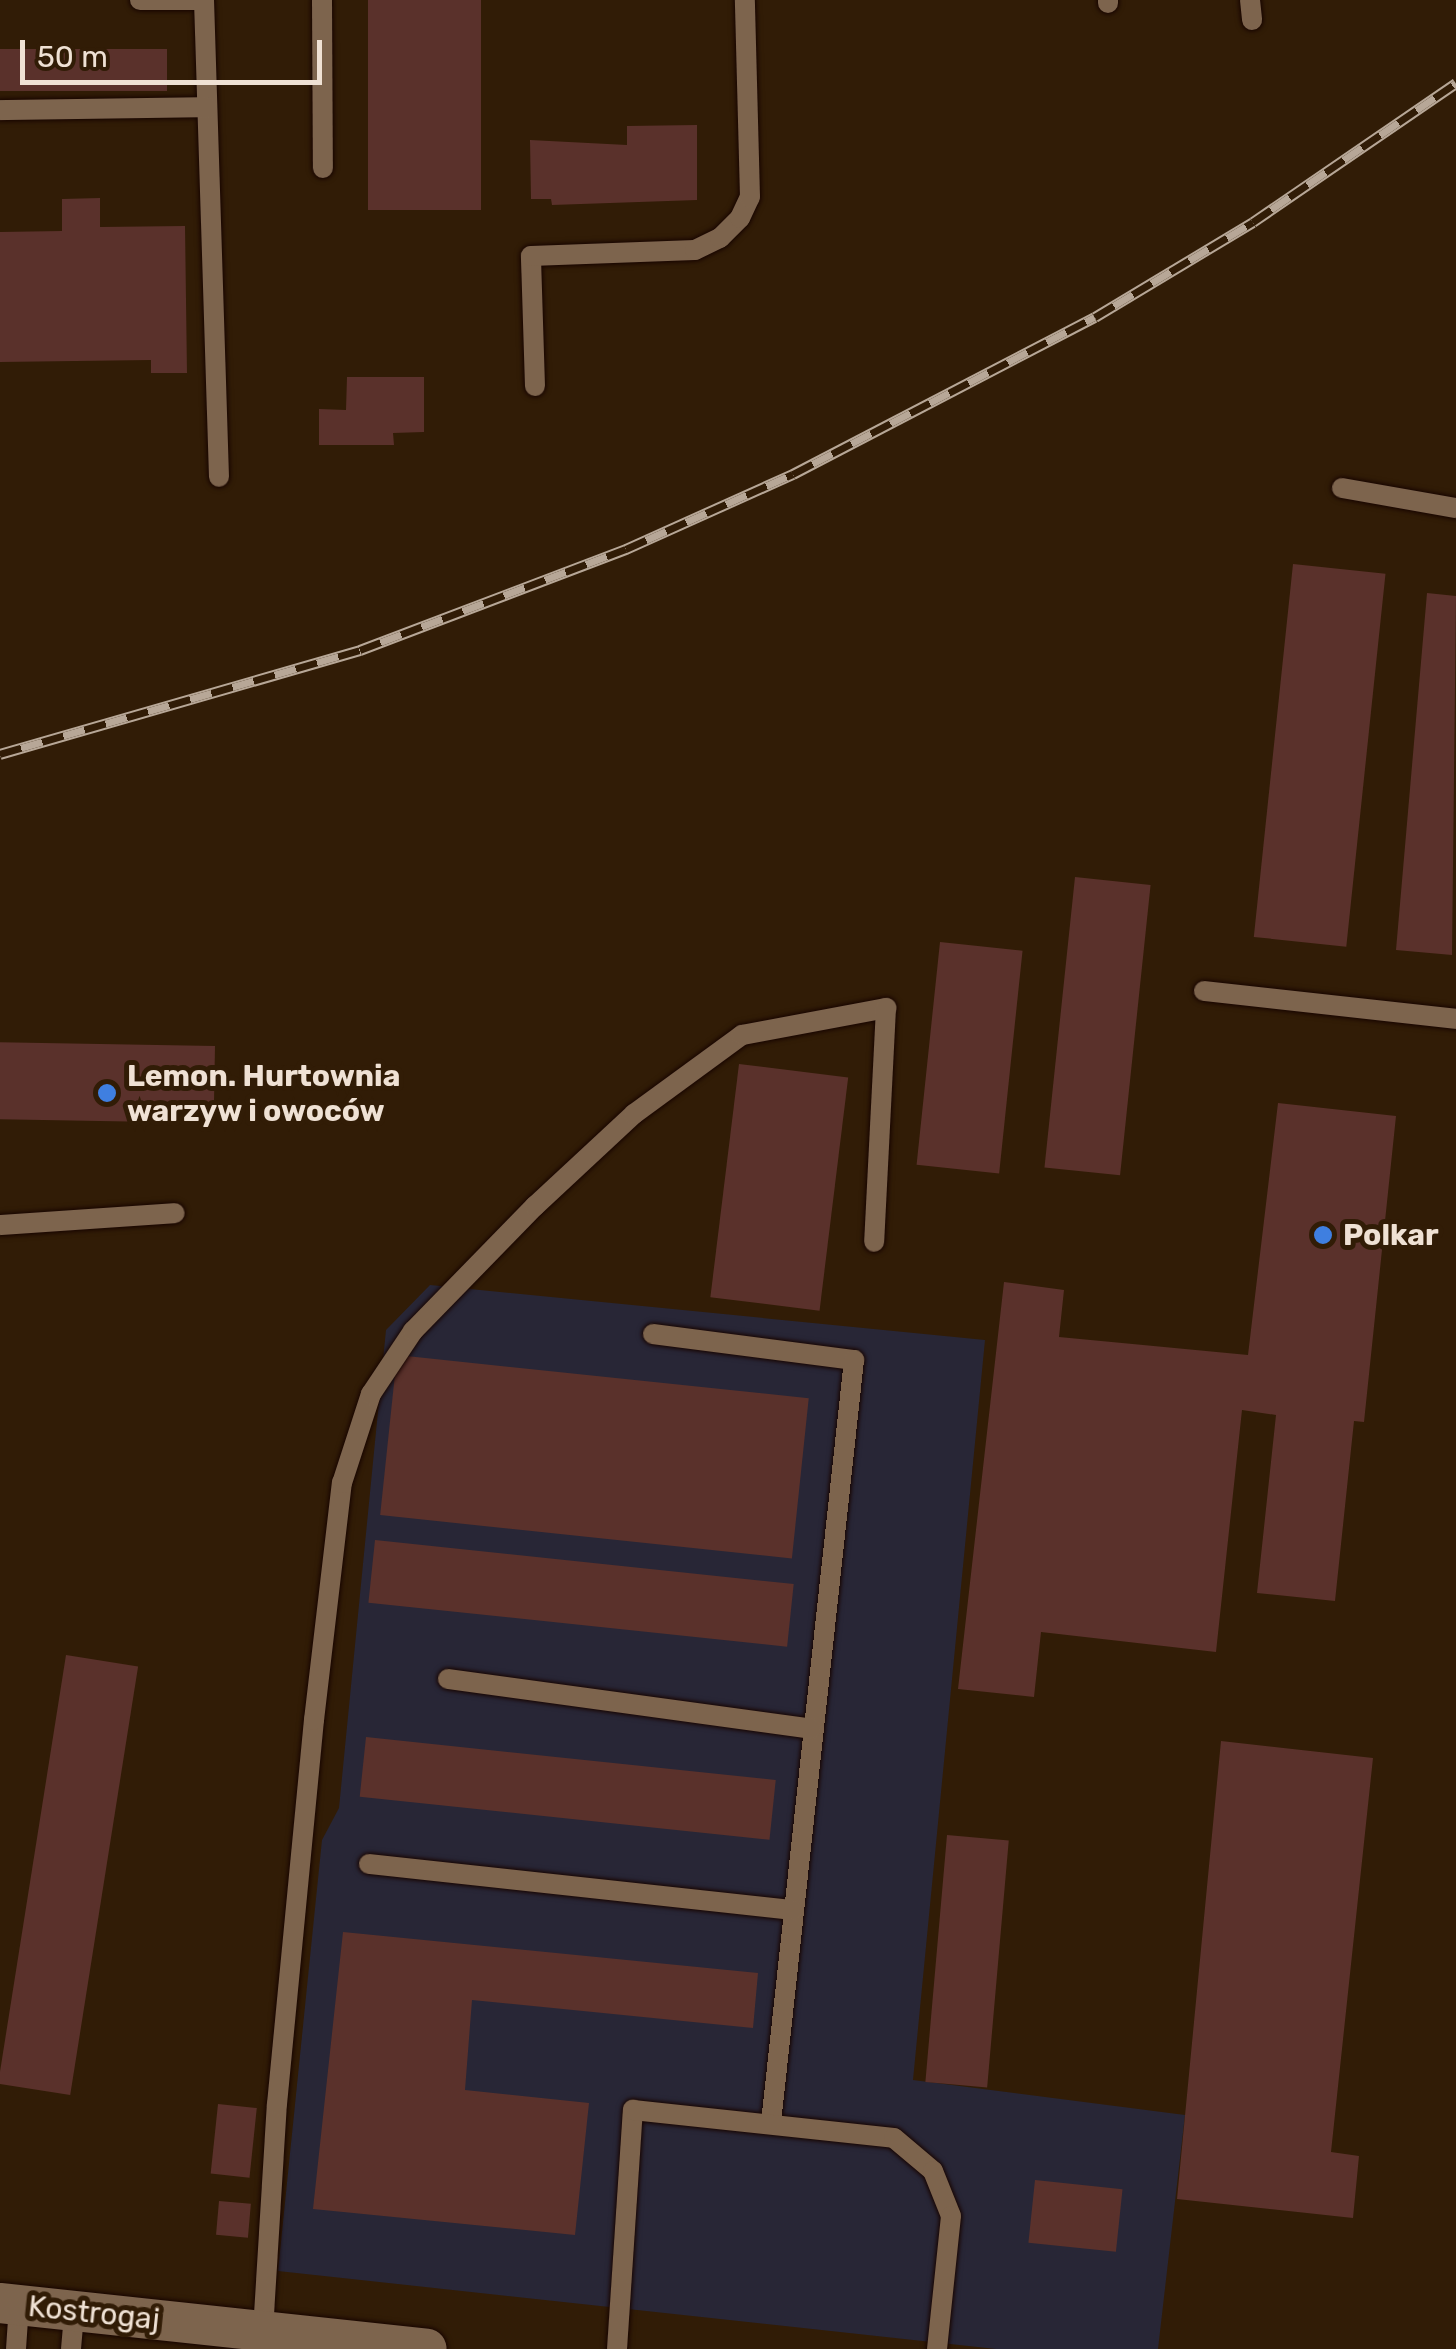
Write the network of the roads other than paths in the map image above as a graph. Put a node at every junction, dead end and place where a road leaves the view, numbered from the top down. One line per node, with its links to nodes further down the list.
1 (140, 0): 2 (lane)
2 (204, 0): 5 (lane)
3 (322, 0): 7 (lane)
4 (745, 0): 8 (lane)
5 (208, 107): 6 (lane); 9 (lane)
6 (0, 110)
7 (323, 168)
8 (535, 386)
9 (218, 477)
10 (1342, 488): 11 (lane)
11 (1456, 508)
12 (1204, 991): 13 (lane)
13 (1456, 1019)
14 (175, 1212): 15 (lane)
15 (0, 1225)
16 (874, 1242): 25 (lane)
17 (653, 1334): 19 (lane)
18 (448, 1678): 19 (lane)
19 (811, 1729): 21 (lane)
20 (370, 1864): 21 (lane)
21 (793, 1910): 22 (lane)
22 (771, 2123): 28 (lane); 29 (lane)
23 (10, 2304): 24 (street, Kostrogaj); 26 (lane)
24 (72, 2330): 25 (street, Kostrogaj)
25 (263, 2332): 27 (street, Kostrogaj)
26 (16, 2349)
27 (427, 2349)
28 (616, 2349)
29 (937, 2349)

